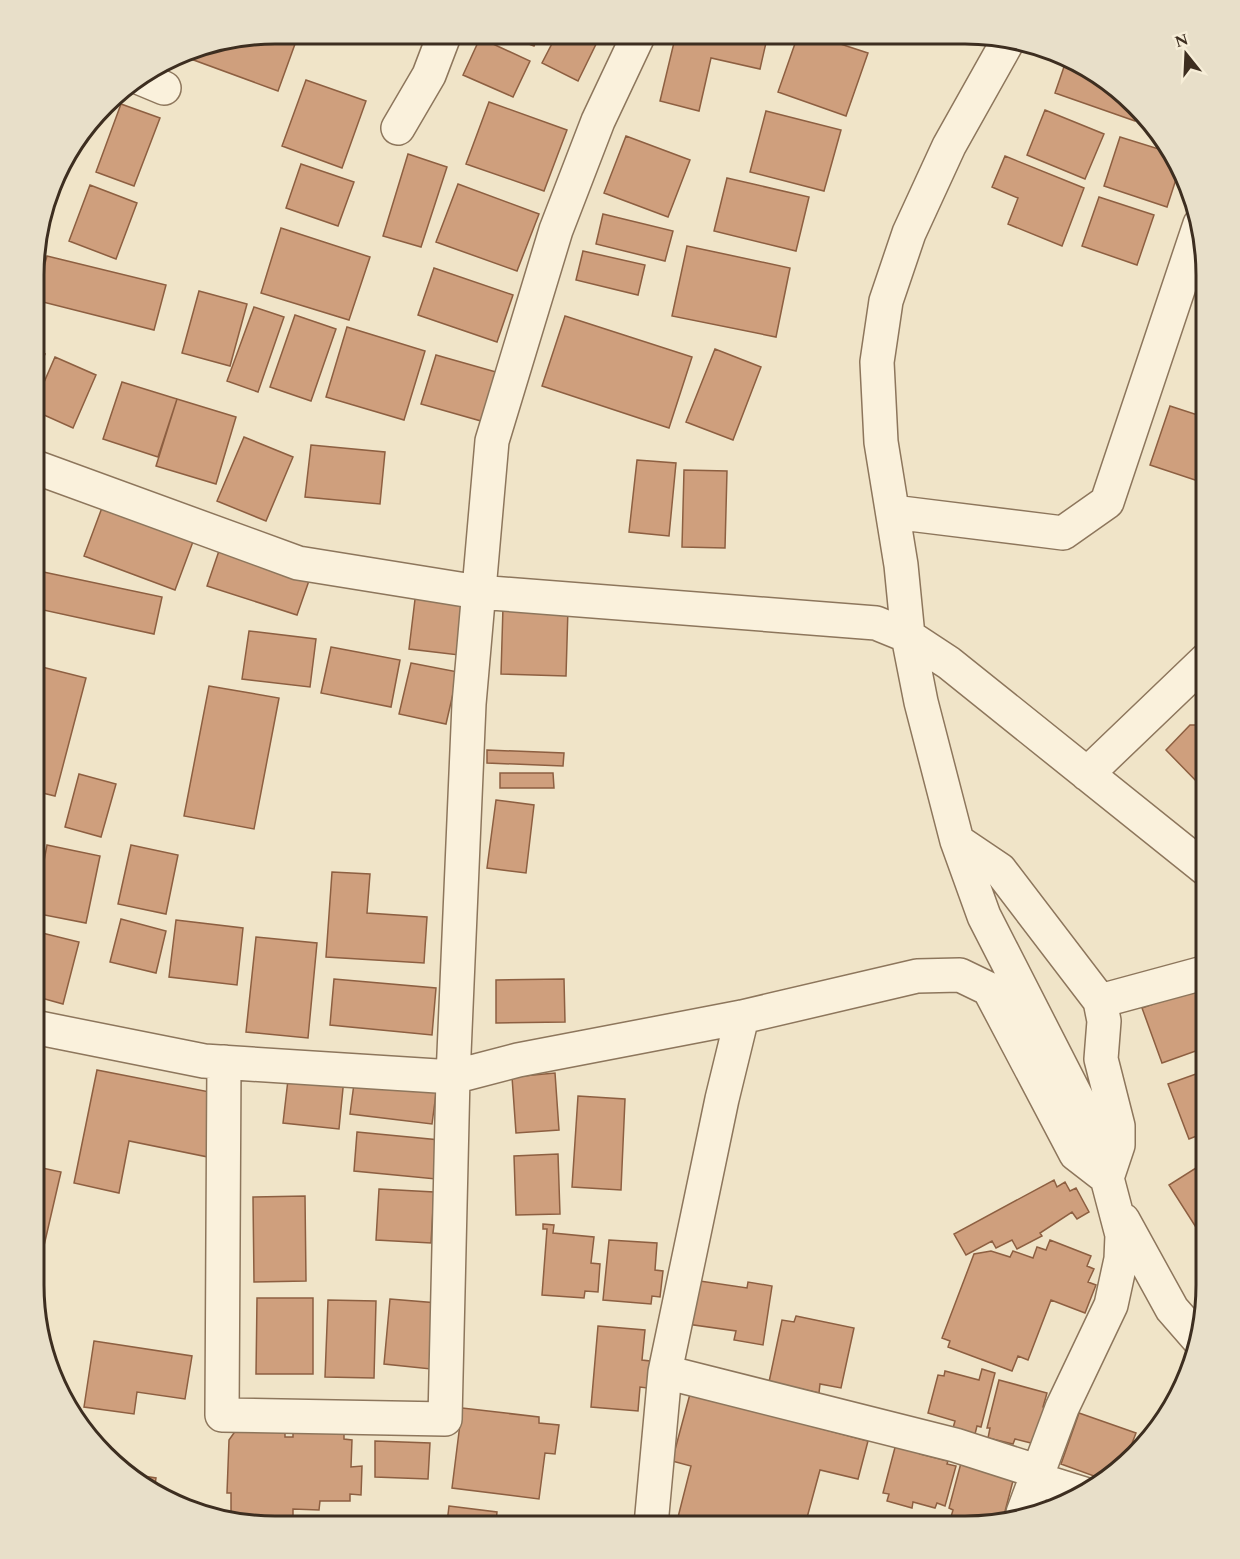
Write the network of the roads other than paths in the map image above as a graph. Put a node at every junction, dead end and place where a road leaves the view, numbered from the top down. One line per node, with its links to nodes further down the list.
1 (441, 44): 4 (street)
2 (634, 44): 8 (street)
3 (1005, 47): 7 (street)
4 (398, 128)
5 (1194, 241): 7 (street)
6 (44, 470): 8 (street)
7 (893, 512): 9 (street)
8 (478, 592): 9 (street); 19 (street)
9 (908, 636): 11 (street); 12 (street)
10 (1196, 670): 11 (street)
11 (1087, 774): 13 (street)
12 (957, 841): 15 (street); 20 (street)
13 (1196, 861)
14 (1196, 975): 15 (street)
15 (1100, 1001): 20 (street)
16 (742, 1017): 19 (street); 20 (street); 23 (street)
17 (44, 1029): 18 (street)
18 (224, 1062): 19 (street); 19 (street)
19 (453, 1077)
20 (1107, 1178): 21 (street)
21 (1117, 1210): 22 (street); 24 (street)
22 (1191, 1333)
23 (665, 1372): 24 (street); 27 (street)
24 (1037, 1476): 25 (street); 26 (street)
25 (1072, 1490)
26 (1025, 1508)
27 (652, 1516)

